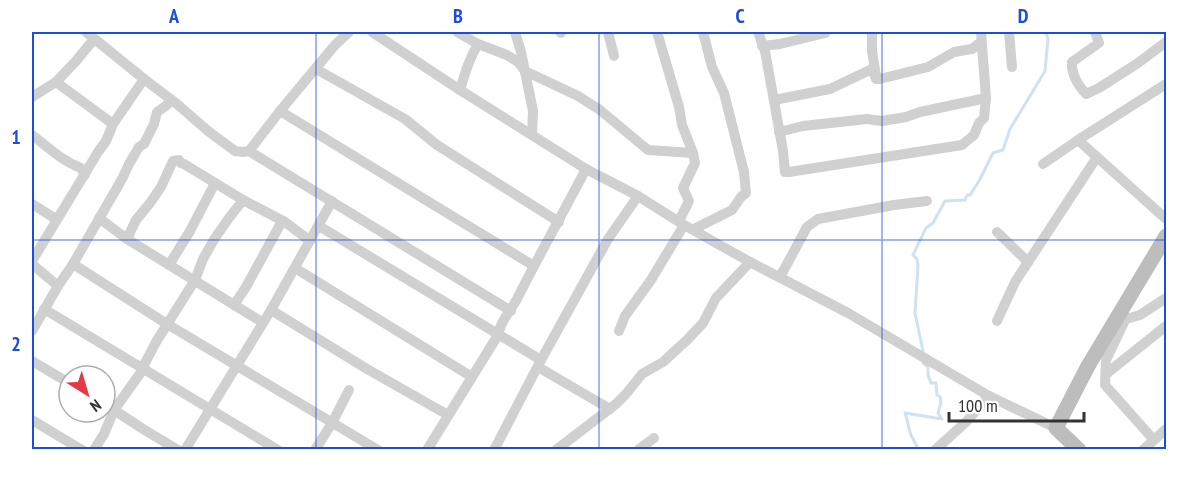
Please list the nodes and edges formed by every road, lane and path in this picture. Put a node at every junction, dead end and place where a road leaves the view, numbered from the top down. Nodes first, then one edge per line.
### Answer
1 (348, 32) edge
2 (372, 32) edge
3 (457, 32) edge
4 (515, 32) edge
5 (608, 32) edge
6 (657, 32) edge
7 (703, 32) edge
8 (758, 32) edge
9 (825, 32) edge
10 (872, 32) edge
11 (1009, 32) edge
12 (1095, 32) edge
13 (90, 35) edge
14 (981, 37) edge
15 (473, 39) edge
16 (1167, 42) edge
17 (762, 46) junction
18 (614, 56) dead end
19 (1012, 67) dead end
20 (316, 69) junction
21 (525, 71) junction
22 (144, 79) junction
23 (876, 79) junction
24 (56, 82) junction
25 (1167, 84) edge
26 (460, 90) junction
27 (32, 97) edge
28 (986, 98) junction
29 (170, 99) junction
30 (774, 100) junction
31 (280, 111) junction
32 (114, 124) junction
33 (779, 132) junction
34 (32, 135) edge
35 (532, 135) junction
36 (1078, 140) junction
37 (249, 151) junction
38 (693, 153) junction
39 (1097, 157) junction
40 (1043, 164) dead end
41 (586, 169) junction
42 (85, 175) junction
43 (215, 183) junction
44 (638, 196) junction
45 (243, 200) junction
46 (332, 201) junction
47 (927, 201) dead end
48 (32, 204) edge
49 (99, 218) junction
50 (56, 219) junction
51 (1167, 219) edge
52 (282, 221) junction
53 (559, 222) junction
54 (686, 225) junction
55 (319, 226) junction
56 (997, 232) dead end
57 (1167, 236) edge
58 (127, 239) junction
59 (310, 241) junction
60 (32, 262) edge
61 (750, 262) junction
62 (1028, 262) junction
63 (73, 264) junction
64 (169, 265) junction
65 (534, 266) junction
66 (295, 268) junction
67 (780, 277) junction
68 (195, 280) junction
69 (58, 286) junction
70 (1167, 298) edge
71 (234, 305) junction
72 (44, 309) junction
73 (271, 310) junction
74 (511, 310) junction
75 (1120, 320) junction
76 (997, 321) dead end
77 (262, 322) junction
78 (167, 324) junction
79 (1167, 326) edge
80 (32, 331) edge
81 (619, 331) dead end
82 (498, 335) junction
83 (32, 361) edge
84 (539, 363) junction
85 (236, 366) junction
86 (144, 368) junction
87 (1106, 374) junction
88 (57, 376) edge
89 (472, 377) junction
90 (349, 390) dead end
91 (989, 396) junction
92 (117, 398) edge
93 (210, 408) junction
94 (610, 409) junction
95 (117, 412) edge
96 (448, 415) junction
97 (32, 420) edge
98 (332, 423) junction
99 (106, 424) edge
100 (1056, 428) junction
101 (1167, 429) edge
102 (654, 438) dead end
103 (1153, 439) junction
104 (569, 440) junction
105 (82, 450) edge
106 (94, 450) edge
107 (178, 450) edge
108 (185, 450) edge
109 (278, 450) edge
110 (315, 450) edge
111 (378, 450) edge
112 (427, 450) edge
113 (494, 450) edge
114 (556, 450) edge
115 (576, 450) edge
116 (638, 450) edge
117 (934, 450) edge
118 (1078, 450) edge
119 (1143, 450) edge

1 - 20 street
2 - 26 street
3 - 15 street
4 - 21 street
5 - 18 street
6 - 38 street
7 - 54 street
8 - 17 street
9 - 17 street
10 - 23 street
11 - 19 street
12 - 16 street
13 - 22 street
13 - 24 street
14 - 23 street
14 - 28 street
15 - 21 street
15 - 26 street
17 - 30 street
20 - 31 street
20 - 53 street
21 - 35 street
21 - 38 street
22 - 29 street
22 - 32 street
23 - 30 street
24 - 27 street
24 - 32 street
25 - 36 street
26 - 35 street
28 - 33 street
28 - 33 street
29 - 37 street
29 - 49 street
30 - 33 street
31 - 37 street
31 - 65 street
32 - 42 street
34 - 42 street
35 - 41 street
36 - 39 street
36 - 40 street
37 - 46 street
38 - 54 street
39 - 51 street
39 - 62 street
41 - 44 street
41 - 53 street
42 - 50 street
43 - 45 street
43 - 58 street
43 - 64 street
44 - 54 street
44 - 84 street
45 - 52 street
45 - 68 street
46 - 55 street
46 - 74 street
47 - 67 street
48 - 50 street
49 - 58 street
49 - 63 street
50 - 60 street
52 - 59 street
52 - 71 street
53 - 65 street
54 - 61 street
54 - 81 street
55 - 59 street
55 - 82 street
56 - 62 street
57 - 75 main road
58 - 64 street
59 - 66 street
60 - 69 street
61 - 67 street
61 - 94 street
62 - 76 street
63 - 69 street
63 - 78 street
64 - 68 street
65 - 74 street
66 - 73 street
66 - 89 street
67 - 91 street
68 - 71 street
68 - 78 street
69 - 72 street
70 - 75 street
71 - 77 street
72 - 80 street
72 - 86 street
73 - 77 street
73 - 96 street
74 - 82 street
75 - 87 street
75 - 100 main road
77 - 85 street
78 - 85 street
78 - 86 street
79 - 87 street
82 - 84 street
82 - 89 street
83 - 88 street
84 - 94 street
84 - 113 street
85 - 93 street
85 - 98 street
86 - 92 street
86 - 93 street
87 - 103 street
89 - 96 street
90 - 98 street
91 - 100 street
91 - 117 street
93 - 108 street
93 - 109 street
94 - 104 street
95 - 107 street
96 - 112 street
97 - 105 street
98 - 110 street
98 - 111 street
99 - 106 street
100 - 118 main road
101 - 103 street
102 - 116 street
103 - 119 street
104 - 114 street
104 - 115 street

